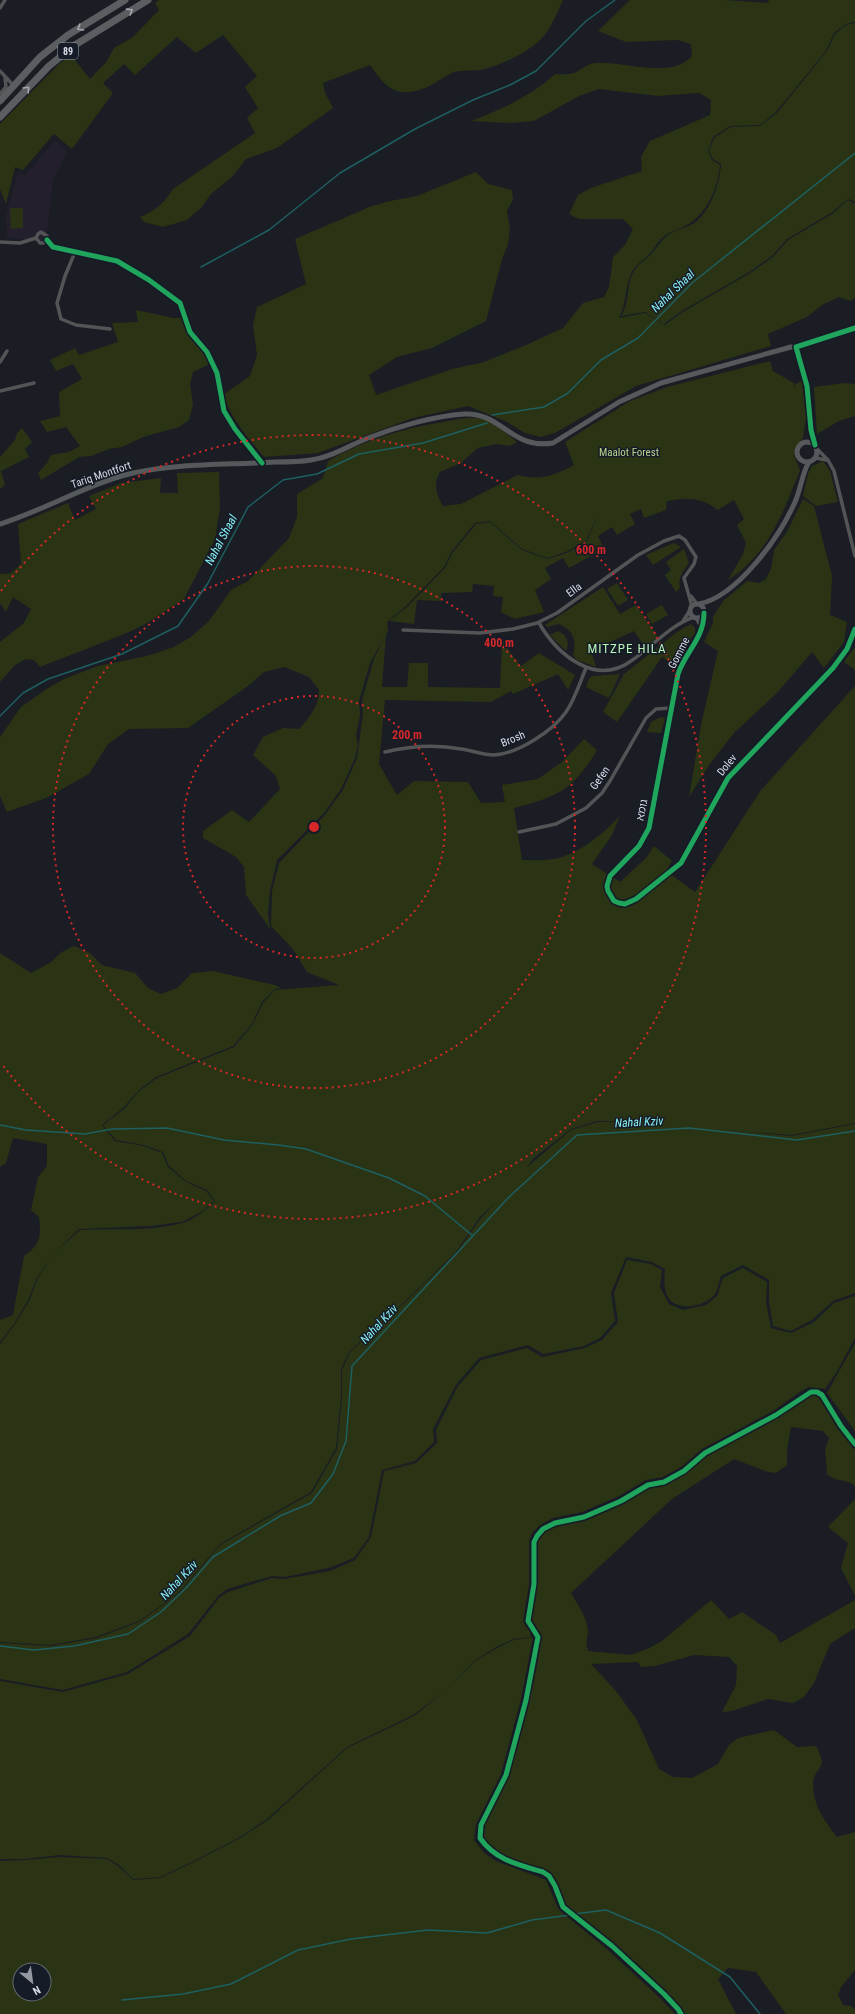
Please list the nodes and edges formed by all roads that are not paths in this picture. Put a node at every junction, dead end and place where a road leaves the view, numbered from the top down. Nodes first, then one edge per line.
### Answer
1 (5, 0) edge
2 (125, 0) edge
3 (148, 0) edge
4 (0, 8) edge
5 (0, 71) edge
6 (5, 78) junction
7 (14, 86) junction
8 (0, 94) edge
9 (0, 101) edge
10 (0, 117) edge
11 (36, 238) junction
12 (47, 240) junction
13 (0, 242) edge
14 (75, 252) junction
15 (855, 328) edge
16 (110, 329) dead end
17 (796, 347) junction
18 (7, 351) dead end
19 (0, 362) edge
20 (34, 383) dead end
21 (0, 391) edge
22 (811, 430) junction
23 (802, 443) junction
24 (815, 447) junction
25 (815, 458) junction
26 (800, 459) junction
27 (828, 460) junction
28 (809, 462) junction
29 (262, 463) junction
30 (804, 474) junction
31 (0, 524) edge
32 (855, 556) edge
33 (688, 592) junction
34 (716, 597) junction
35 (698, 604) junction
36 (690, 609) junction
37 (704, 611) junction
38 (695, 618) junction
39 (539, 623) junction
40 (681, 623) junction
41 (855, 629) edge
42 (403, 630) dead end
43 (702, 631) junction
44 (586, 668) junction
45 (671, 708) junction
46 (385, 752) dead end
47 (519, 832) dead end
48 (614, 901) joint
49 (855, 1444) edge
50 (681, 2014) edge

1 - 4 street
2 -> 7 highway, 89
10 -> 3 highway, 89
5 - 6 street
6 - 7 street
6 - 8 street
7 - 9 highway, 89
11 - 12 street
11 - 12 street
11 - 13 street
12 - 14 street
14 - 16 street
14 - 29 street
15 - 17 street
17 - 22 main road
17 - 29 main road, Tariq Montfort
18 - 19 street
20 - 21 street
22 - 23 main road
22 - 24 main road
23 - 24 main road
23 - 26 main road
24 - 25 main road
24 - 27 street
25 - 27 street
25 - 28 main road
26 - 28 main road
26 - 30 main road
27 - 32 street
28 - 30 main road
29 - 31 main road, Tariq Montfort
30 - 34 main road
33 - 35 street
33 - 36 street
33 - 39 street, Ella
34 - 35 main road
34 - 37 main road
35 - 36 main road
35 - 37 main road
36 - 38 main road
36 - 40 street
37 - 38 main road
37 - 43 street
38 - 40 street
38 - 43 street
39 - 42 street, Ella
39 - 44 street
40 - 44 street
41 - 48 street, Dolev
43 - 45 street, Gomme
44 - 46 street, Brosh
45 - 47 street, Gefen
45 - 48 street, גומא
49 - 50 street

